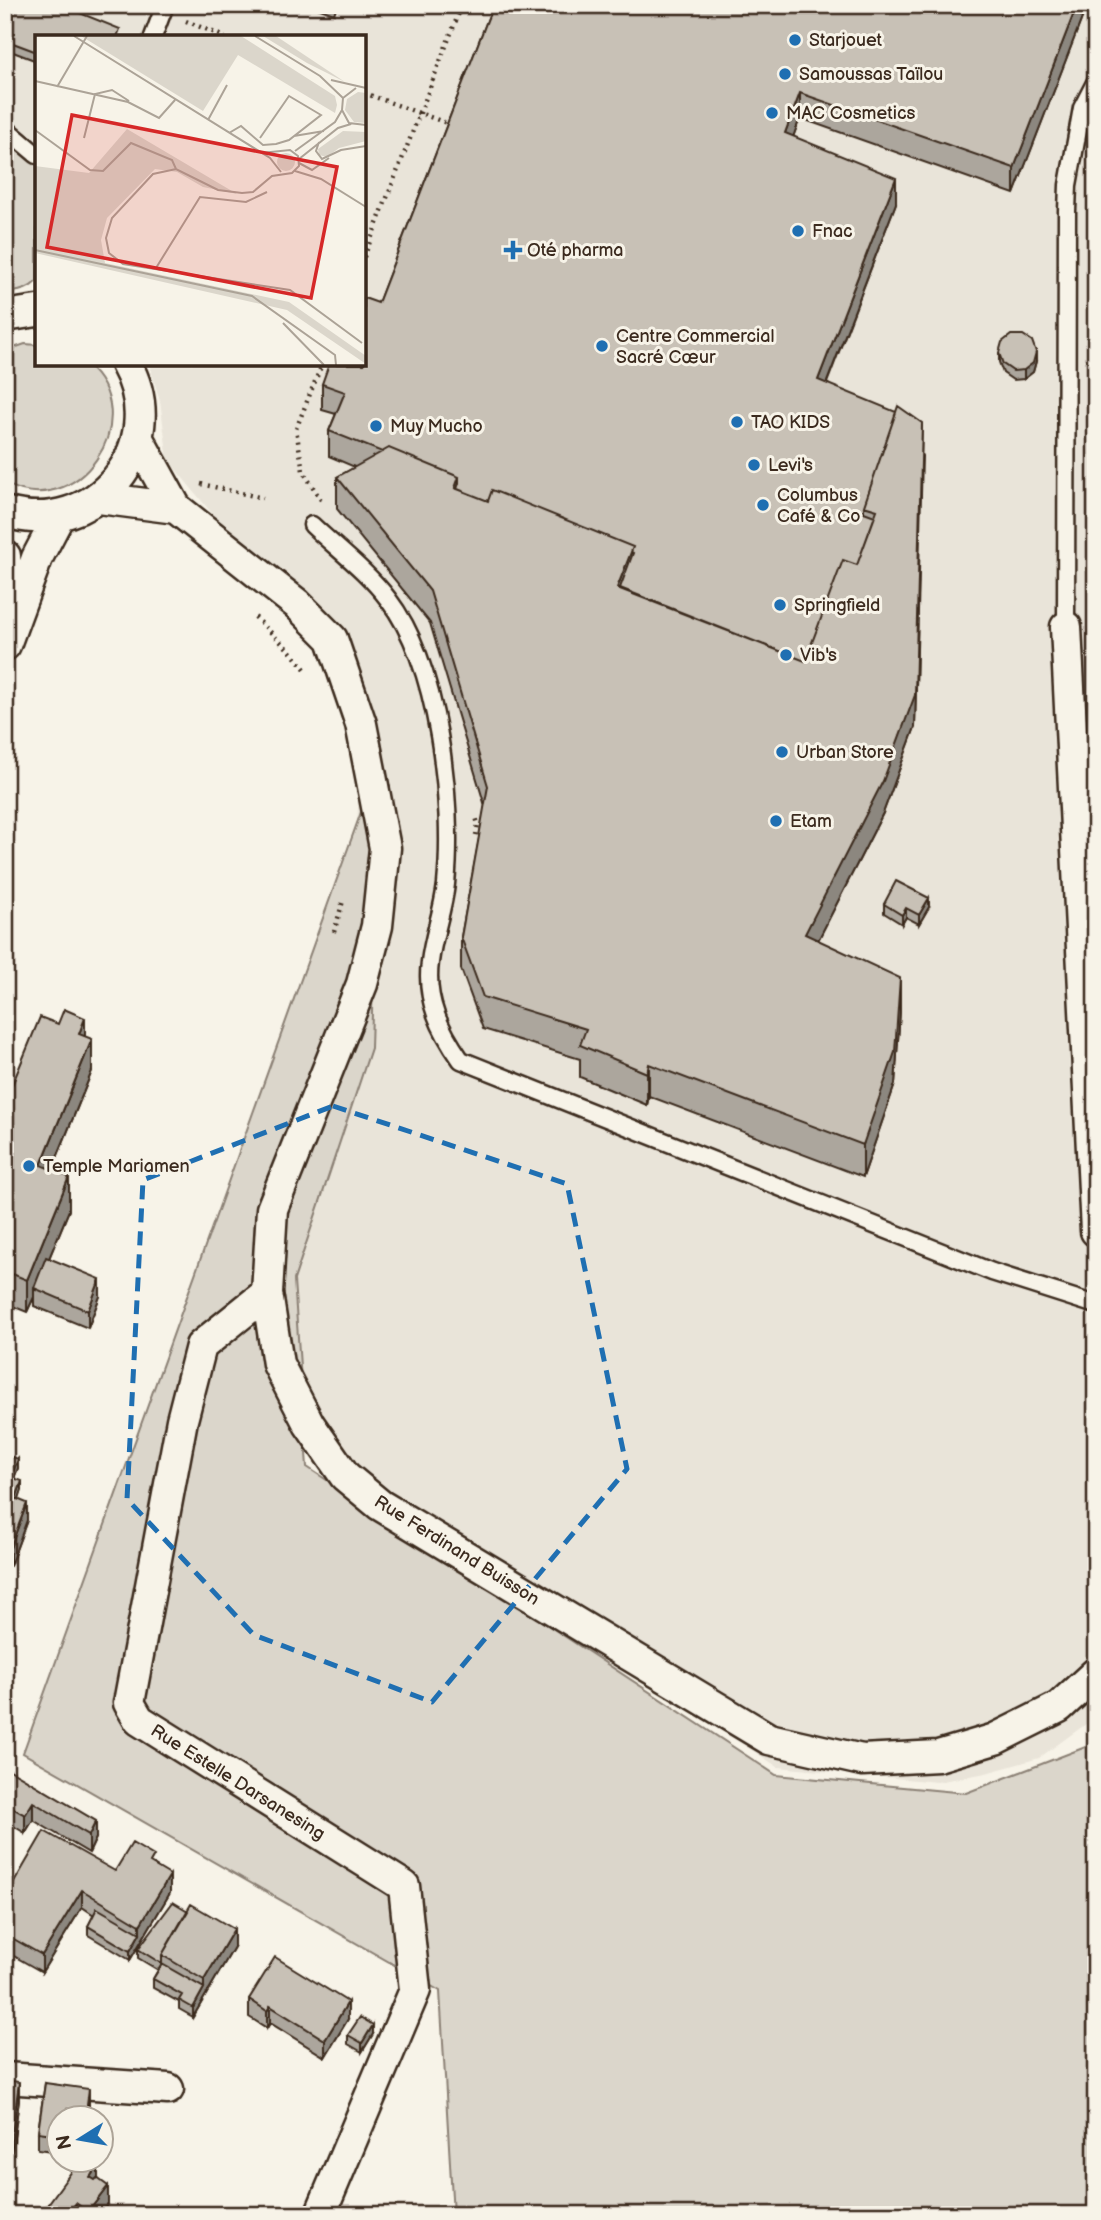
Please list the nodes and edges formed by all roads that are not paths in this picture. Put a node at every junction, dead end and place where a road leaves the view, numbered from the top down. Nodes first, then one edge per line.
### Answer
1 (164, 8) edge
2 (154, 35) edge
3 (1096, 81) edge
4 (5, 128) edge
5 (35, 153) edge
6 (127, 366) edge
7 (138, 439) junction
8 (99, 498) junction
9 (176, 508) junction
10 (5, 512) edge
11 (59, 516) junction
12 (312, 525) dead end
13 (5, 556) edge
14 (1066, 627) joint
15 (7, 641) edge
16 (1096, 1231) edge
17 (267, 1293) junction
18 (1096, 1305) edge
19 (1096, 1673) edge
20 (5, 2078) edge
21 (168, 2089) dead end
22 (320, 2215) edge

1 - 2 lane
3 - 14 lane
4 - 5 lane
6 - 7 street
7 - 8 street
7 - 9 street, Rue Ferdinand Buisson
8 - 9 street
8 - 11 street
9 - 17 street, Rue Ferdinand Buisson
10 - 11 street
11 - 15 street
12 - 18 lane
13 - 15 street
14 - 16 street
17 - 19 street, Rue Ferdinand Buisson
17 - 22 street, Rue Estelle Darsanesing
20 - 21 street

